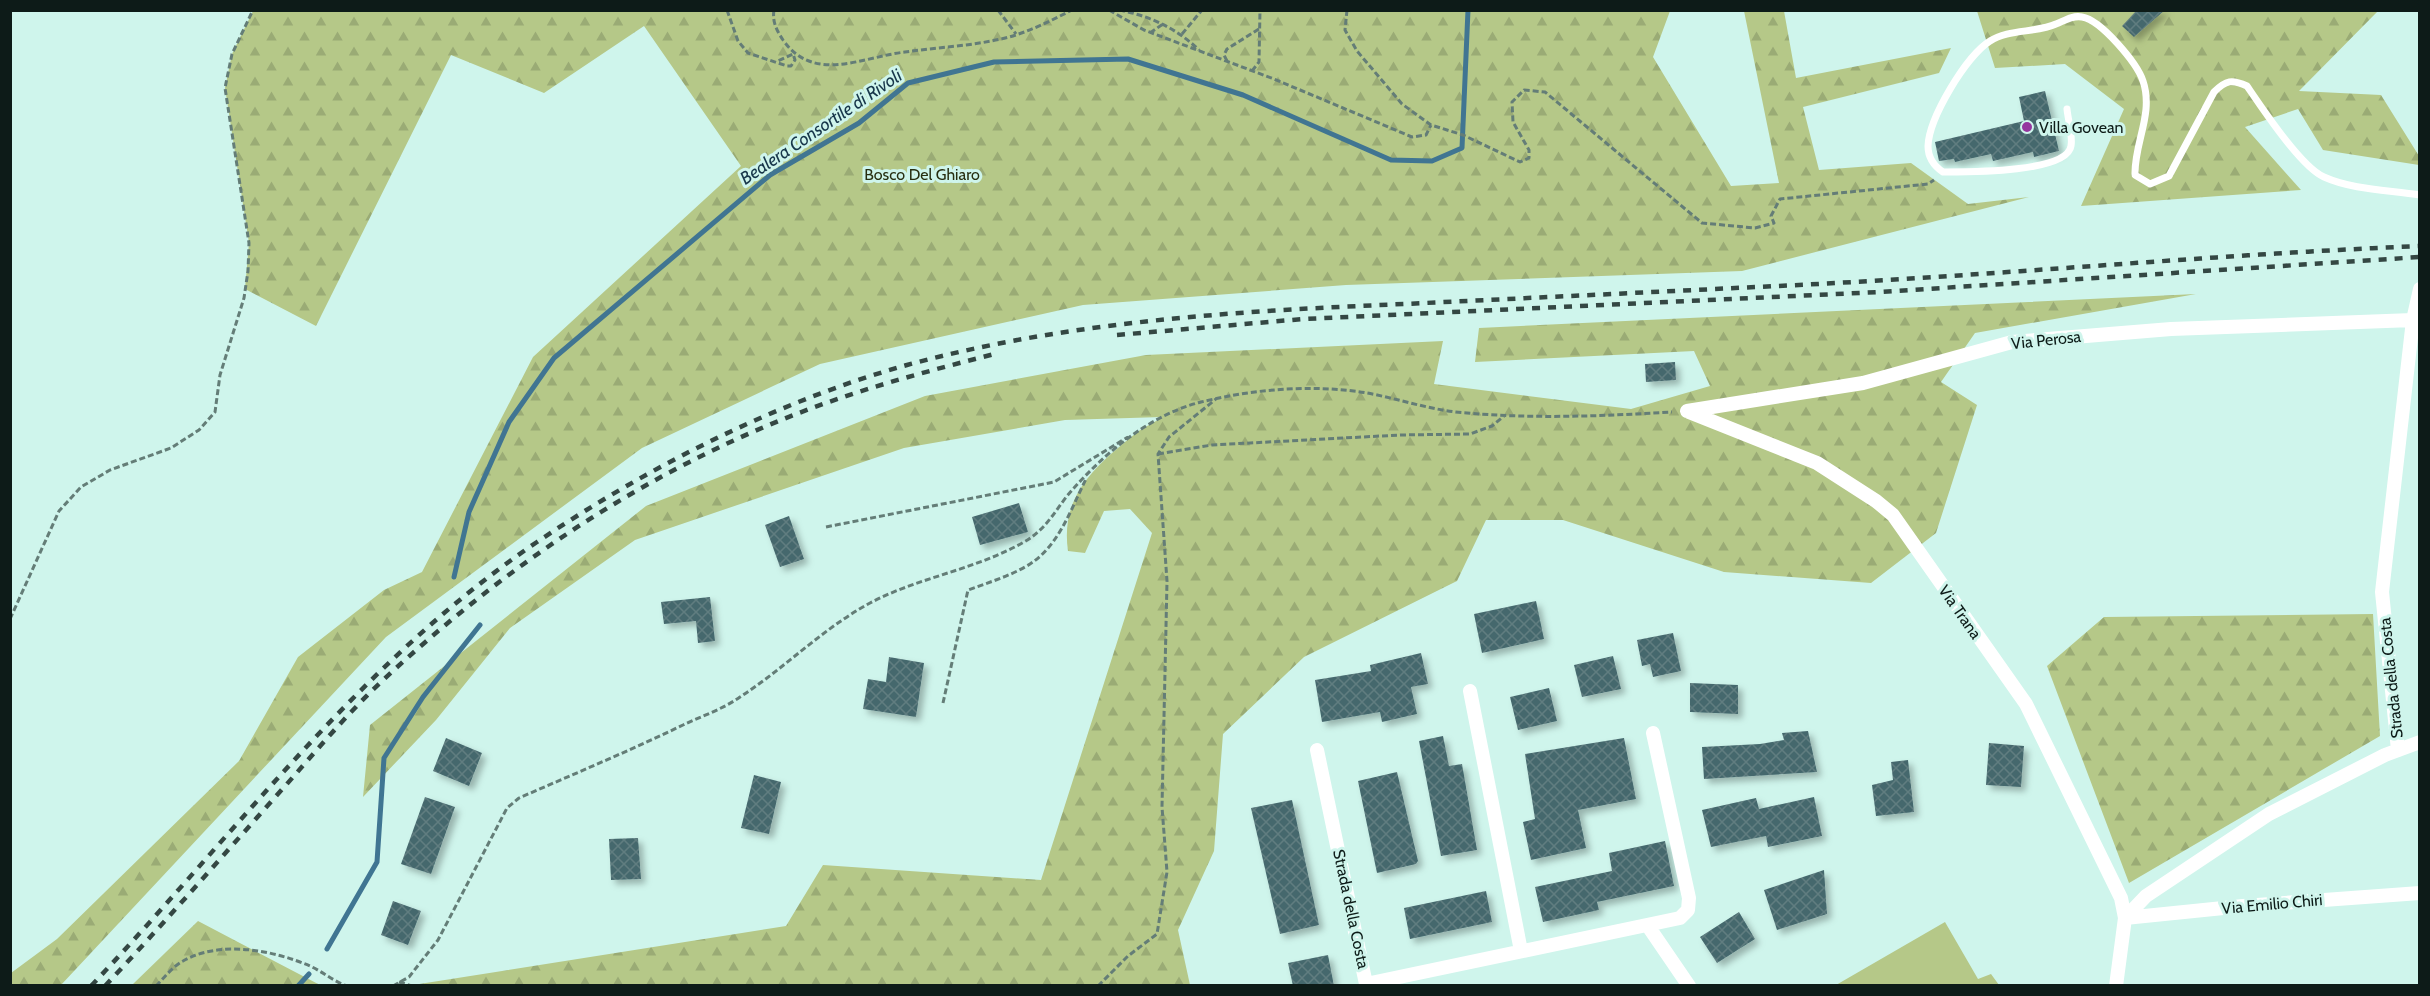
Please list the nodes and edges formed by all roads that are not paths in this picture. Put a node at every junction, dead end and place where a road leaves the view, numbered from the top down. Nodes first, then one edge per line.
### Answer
1 (2067, 109) dead end
2 (2420, 195) edge
3 (2420, 289) edge
4 (2413, 320) junction
5 (1687, 411) joint
6 (1470, 691) dead end
7 (1653, 733) dead end
8 (2420, 742) edge
9 (1317, 750) dead end
10 (2398, 750) junction
11 (2420, 893) edge
12 (2125, 918) junction
13 (1648, 926) junction
14 (1521, 951) junction
15 (1689, 986) edge
16 (2116, 986) edge

1 - 2 lane
3 - 4 street, Strada della Costa
4 - 5 street, Via Perosa
4 - 10 street, Strada della Costa
5 - 12 street, Via Trana
6 - 14 street
7 - 13 street, Strada della Costa
8 - 10 street
9 - 14 street, Strada della Costa
10 - 12 street, Strada della Costa
11 - 12 street, Via Emilio Chiri
12 - 16 street
13 - 14 street, Strada della Costa
13 - 15 street

